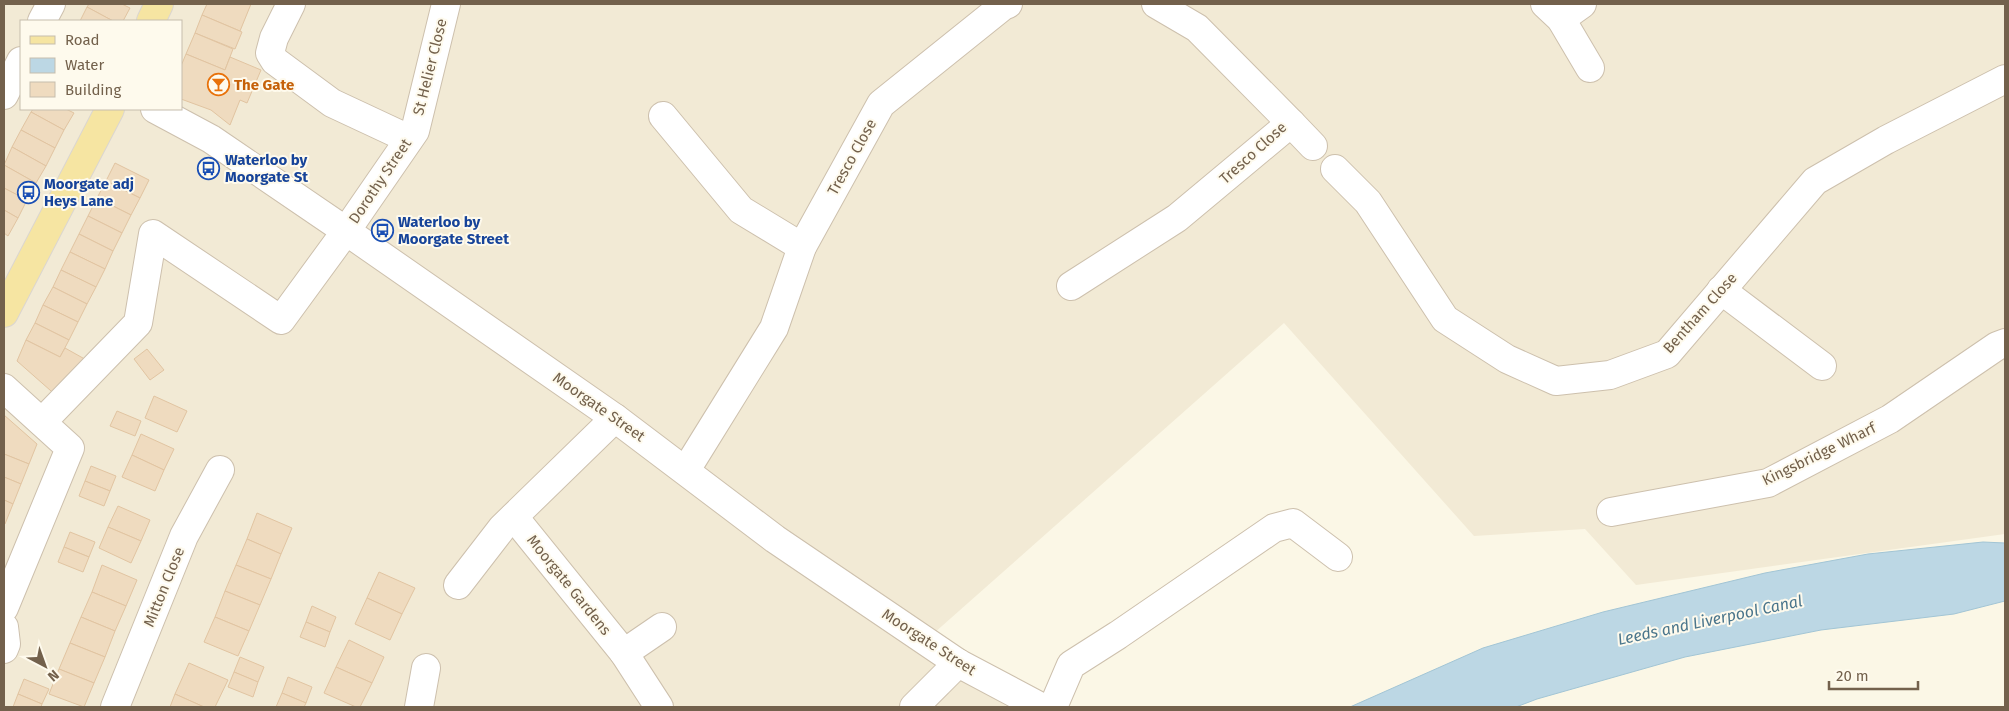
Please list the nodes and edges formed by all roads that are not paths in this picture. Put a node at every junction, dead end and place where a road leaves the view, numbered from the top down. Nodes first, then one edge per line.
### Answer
1 (51, 4) edge
2 (159, 4) edge
3 (291, 4) edge
4 (446, 4) edge
5 (1008, 4) edge
6 (1156, 4) edge
7 (1563, 9) edge
8 (43, 20) edge
9 (151, 20) edge
10 (20, 63) edge
11 (1590, 68) dead end
12 (2005, 80) edge
13 (4, 95) edge
14 (109, 110) edge
15 (157, 110) edge
16 (663, 116) dead end
17 (1291, 123) junction
18 (412, 135) junction
19 (1313, 146) dead end
20 (1335, 169) dead end
21 (346, 231) junction
22 (802, 247) junction
23 (1071, 286) dead end
24 (1720, 290) junction
25 (4, 313) edge
26 (2005, 343) edge
27 (1822, 366) dead end
28 (4, 388) edge
29 (615, 418) junction
30 (42, 422) junction
31 (220, 470) dead end
32 (686, 470) junction
33 (1611, 512) dead end
34 (514, 517) junction
35 (1338, 557) dead end
36 (458, 585) dead end
37 (4, 608) edge
38 (4, 626) edge
39 (662, 627) dead end
40 (4, 649) edge
41 (624, 653) junction
42 (958, 663) junction
43 (426, 668) dead end
44 (115, 707) edge
45 (419, 707) edge
46 (659, 707) edge
47 (914, 707) edge
48 (1041, 707) edge
49 (1053, 707) edge

1 - 8 street
2 - 9 main road
3 - 18 street
4 - 18 street, St Helier Close
5 - 22 street, Tresco Close
6 - 17 street, Tresco Close
7 - 11 street
10 - 13 street
12 - 24 street, Bentham Close
14 - 25 main road
15 - 21 street, Moorgate Street
16 - 22 street
17 - 19 street
17 - 23 street, Tresco Close
18 - 21 street, Dorothy Street
20 - 24 street, Bentham Close
21 - 29 street, Moorgate Street
21 - 30 street, Dorothy Street
22 - 32 street, Tresco Close
24 - 27 street
26 - 33 street, Kingsbridge Wharf
28 - 30 street
29 - 32 street, Moorgate Street
29 - 34 street
30 - 37 street
31 - 44 street, Mitton Close
32 - 42 street, Moorgate Street
34 - 36 street
34 - 41 street, Moorgate Gardens
35 - 49 street
38 - 40 street
39 - 41 street
41 - 46 street, Moorgate Gardens
42 - 47 street
42 - 48 street, Moorgate Street
43 - 45 street

